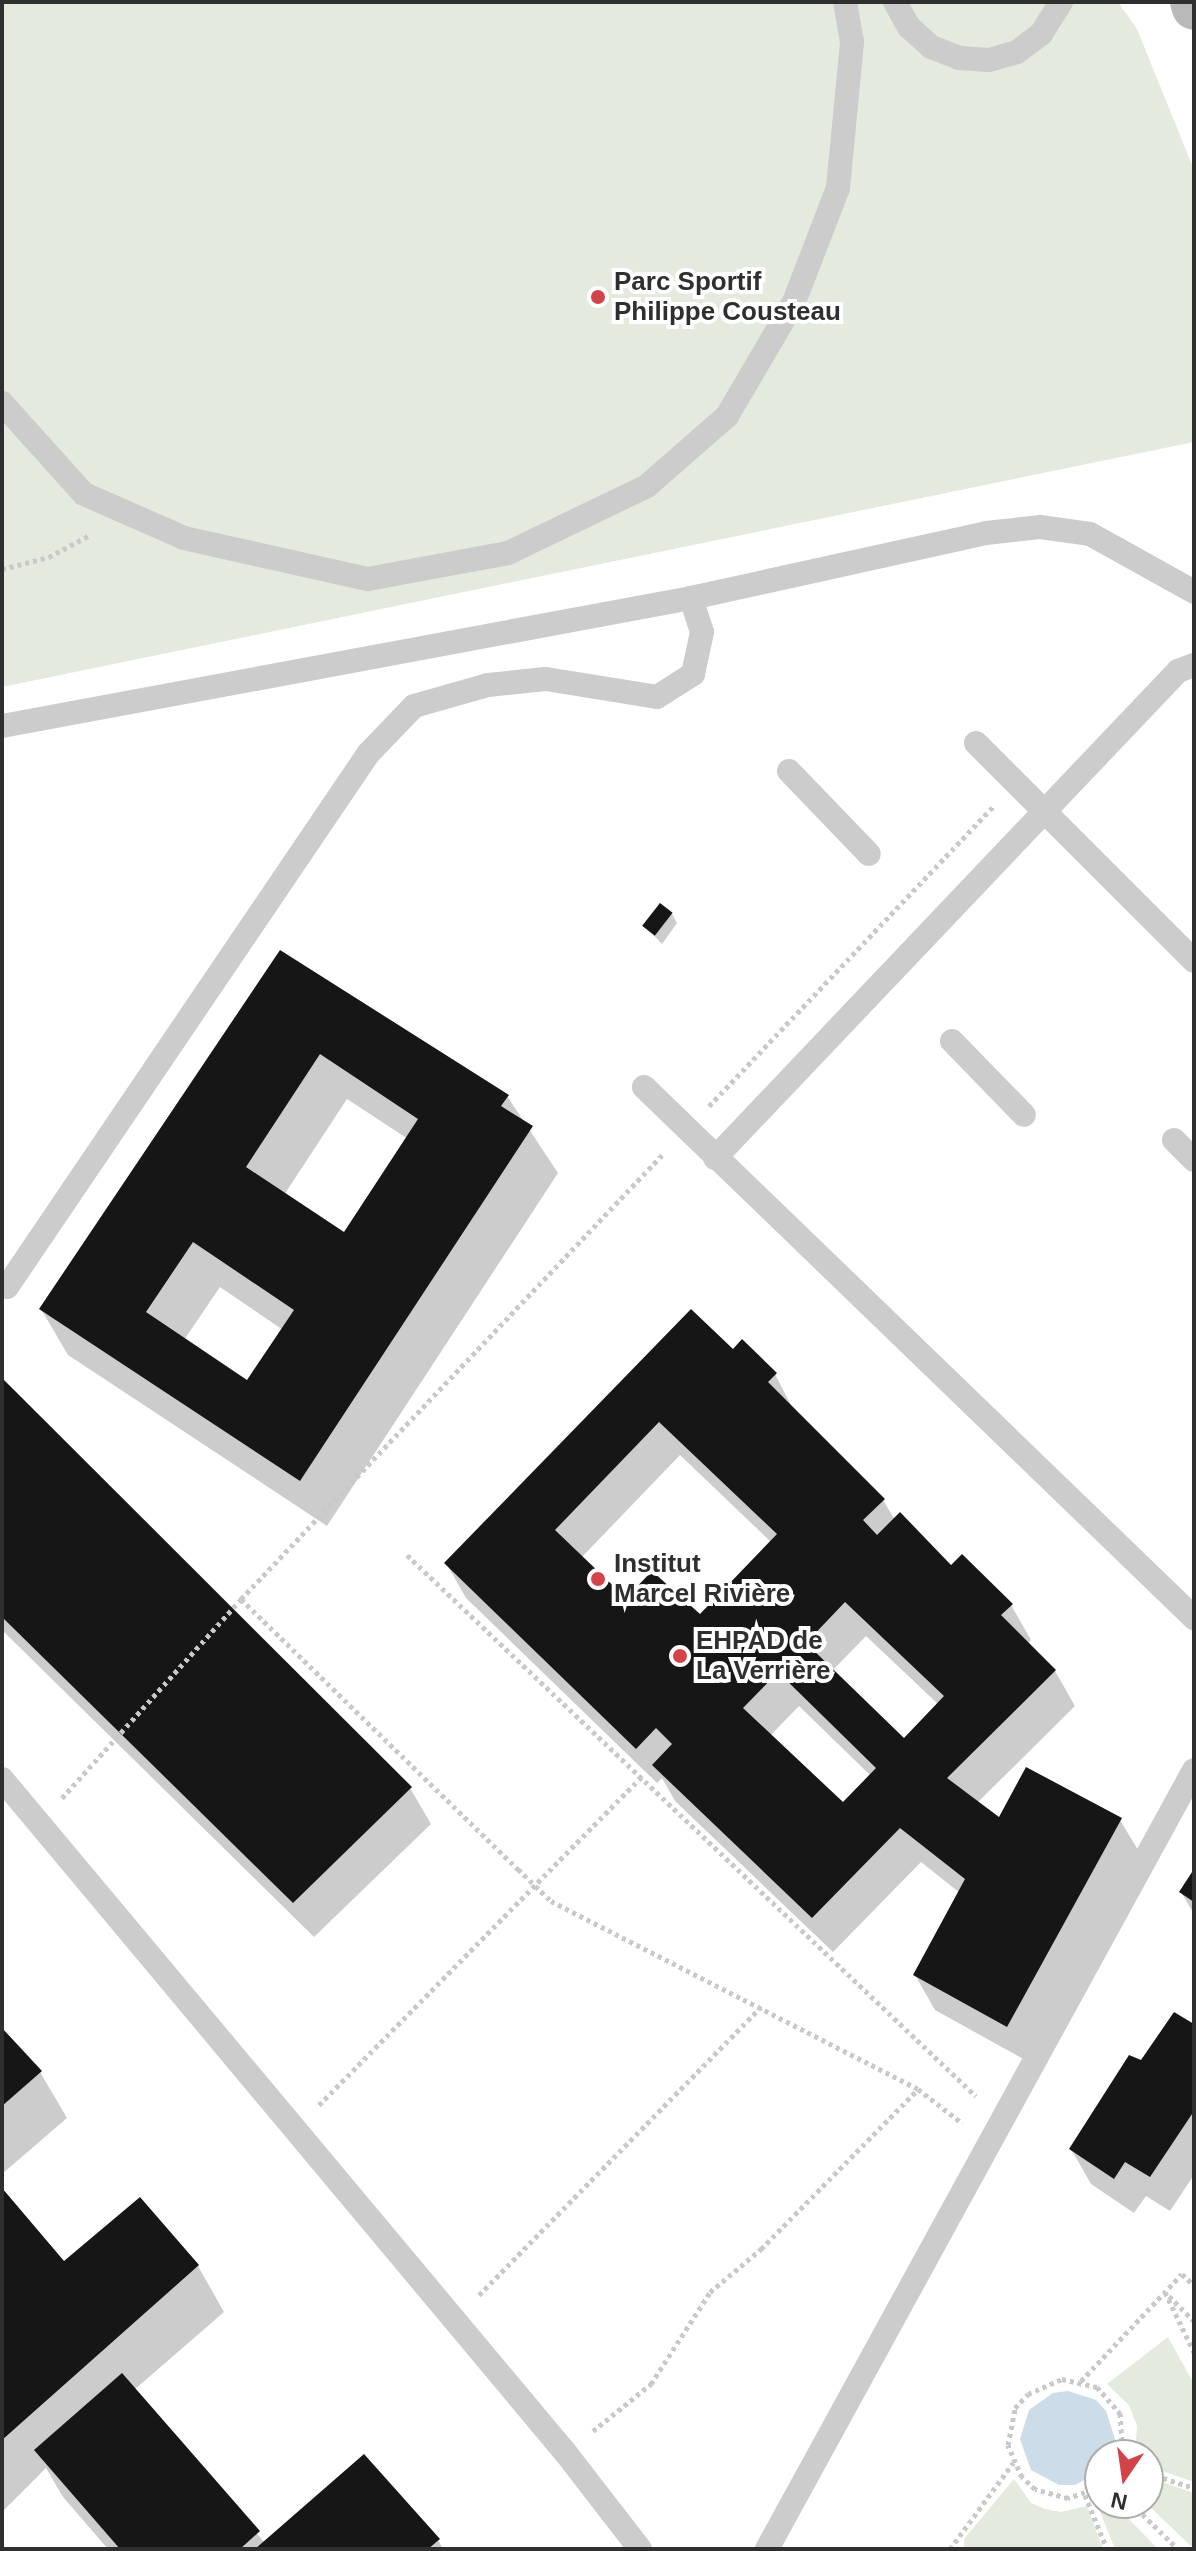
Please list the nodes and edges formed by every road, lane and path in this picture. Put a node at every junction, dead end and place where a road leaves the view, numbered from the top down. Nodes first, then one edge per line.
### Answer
1 (845, 2) edge
2 (895, 2) edge
3 (1061, 2) edge
4 (1192, 2) edge
5 (1194, 8) edge
6 (2, 403) edge
7 (49, 557) dead end
8 (2, 569) edge
9 (1194, 592) edge
10 (691, 598) junction
11 (1194, 665) edge
12 (2, 726) edge
13 (976, 743) dead end
14 (789, 771) dead end
15 (1047, 813) junction
16 (869, 854) dead end
17 (1189, 956) edge
18 (952, 1041) dead end
19 (644, 1087) dead end
20 (1024, 1115) dead end
21 (1174, 1140) dead end
22 (715, 1158) junction
23 (1194, 1160) edge
24 (566, 1260) dead end
25 (7, 1287) dead end
26 (407, 1555) dead end
27 (241, 1599) junction
28 (1194, 1618) edge
29 (1194, 1770) edge
30 (641, 1777) junction
31 (2, 1779) edge
32 (39, 1823) junction
33 (761, 2007) junction
34 (918, 2089) junction
35 (1003, 2122) junction
36 (295, 2129) junction
37 (991, 2145) junction
38 (1194, 2285) edge
39 (1165, 2292) junction
40 (455, 2320) junction
41 (1194, 2321) edge
42 (1194, 2352) edge
43 (1081, 2381) junction
44 (1122, 2439) edge
45 (565, 2452) junction
46 (1013, 2463) junction
47 (1164, 2478) edge
48 (1194, 2488) edge
49 (1084, 2495) edge
50 (1095, 2519) edge
51 (1147, 2519) edge
52 (640, 2549) edge
53 (767, 2549) edge
54 (950, 2549) edge
55 (1107, 2549) edge
56 (1178, 2549) edge

1 - 6 lane
2 - 3 lane
4 - 5 street
7 - 8 path
9 - 10 lane
10 - 12 lane
10 - 25 lane
11 - 15 lane
13 - 15 lane
14 - 16 lane
15 - 17 lane
15 - 22 lane
18 - 20 lane
19 - 22 lane
21 - 23 lane
22 - 28 lane
24 - 27 path
26 - 30 path
27 - 32 path
27 - 33 path, bridge
29 - 35 lane
30 - 35 path
30 - 36 path
31 - 32 lane
32 - 36 lane
33 - 34 path
33 - 40 path
34 - 37 path
34 - 45 path
35 - 37 lane
36 - 40 lane
37 - 53 lane
38 - 39 path
39 - 41 path
39 - 42 path
39 - 43 path
40 - 45 lane
43 - 44 path
43 - 46 path
45 - 52 lane
46 - 49 path
46 - 54 path
47 - 48 path
50 - 55 path
51 - 56 path

